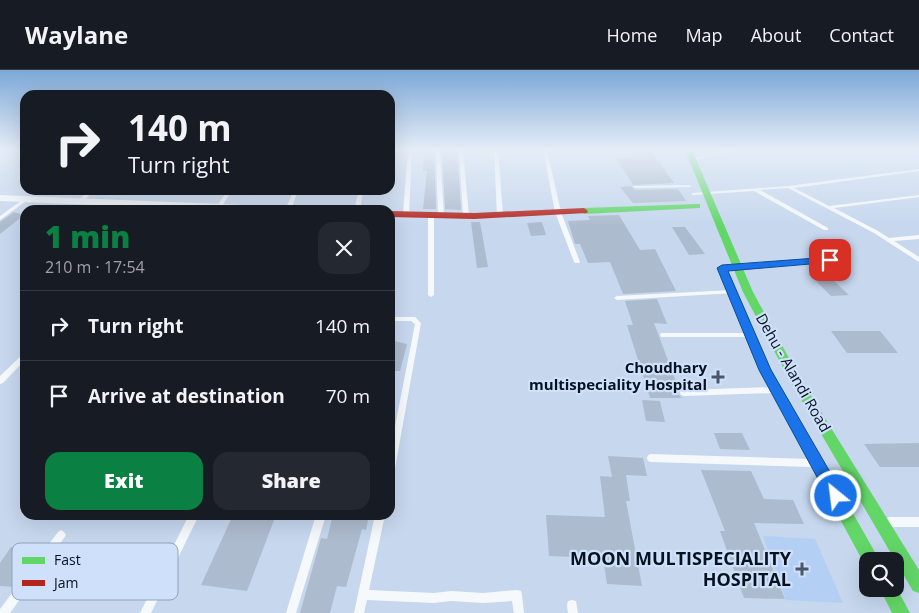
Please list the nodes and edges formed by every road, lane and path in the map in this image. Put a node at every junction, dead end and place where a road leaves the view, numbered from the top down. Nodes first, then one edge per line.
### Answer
1 (408, 175) edge
2 (437, 175) edge
3 (463, 175) edge
4 (498, 175) edge
5 (550, 175) edge
6 (699, 175) edge
7 (878, 175) edge
8 (689, 185) junction
9 (636, 187) dead end
10 (788, 187) junction
11 (754, 190) junction
12 (706, 193) junction
13 (87, 195) edge
14 (919, 196) edge
15 (0, 198) edge
16 (27, 200) junction
17 (80, 202) junction
18 (127, 205) edge
19 (710, 205) junction
20 (830, 207) junction
21 (698, 210) junction
22 (558, 212) junction
23 (395, 214) edge
24 (406, 214) junction
25 (500, 214) junction
26 (436, 216) junction
27 (466, 216) junction
28 (0, 218) edge
29 (826, 228) dead end
30 (919, 237) edge
31 (888, 240) junction
32 (830, 260) dead end
33 (919, 260) edge
34 (577, 262) dead end
35 (720, 264) joint
36 (737, 268) junction
37 (732, 292) junction
38 (431, 295) dead end
39 (617, 298) dead end
40 (395, 320) edge
41 (750, 334) junction
42 (663, 335) dead end
43 (20, 361) edge
44 (0, 381) edge
45 (776, 390) junction
46 (684, 393) dead end
47 (395, 447) edge
48 (651, 458) dead end
49 (831, 464) junction
50 (192, 520) edge
51 (319, 520) edge
52 (379, 520) edge
53 (880, 522) junction
54 (919, 522) edge
55 (61, 535) dead end
56 (55, 543) edge
57 (178, 547) edge
58 (868, 552) edge
59 (919, 585) edge
60 (362, 595) junction
61 (892, 597) edge
62 (14, 600) edge
63 (152, 600) edge
64 (4, 613) edge
65 (145, 613) edge
66 (291, 613) edge
67 (359, 613) edge
68 (519, 613) edge
69 (901, 613) edge

1 - 24 lane
2 - 26 lane
3 - 27 lane
4 - 25 lane
5 - 22 lane
6 - 12 main road, Dehu - Alandi Road
7 - 10 lane
8 - 9 lane
8 - 12 lane
8 - 21 main road
10 - 11 lane
10 - 20 lane
11 - 12 lane
11 - 29 lane
12 - 19 main road, Dehu - Alandi Road
13 - 17 lane
14 - 20 lane
15 - 16 street
16 - 17 street
16 - 28 lane
17 - 18 street
19 - 21 lane
19 - 36 main road, Dehu - Alandi Road
20 - 31 lane
21 - 22 main road
22 - 25 main road
22 - 34 lane
23 - 24 main road
24 - 26 main road
25 - 27 main road
26 - 27 main road
26 - 38 lane
30 - 31 lane
31 - 33 lane
32 - 36 lane
35 - 36 lane
35 - 37 main road, Dehu - Alandi Road
36 - 49 main road, Dehu - Alandi Road
37 - 39 lane
37 - 41 main road, Dehu - Alandi Road
40 - 47 lane
41 - 42 lane
41 - 45 main road, Dehu - Alandi Road
43 - 44 lane
45 - 46 lane
45 - 49 main road, Dehu - Alandi Road
48 - 49 lane
49 - 53 main road, Dehu - Alandi Road
49 - 58 main road, Dehu - Alandi Road
50 - 57 lane
51 - 66 lane
52 - 60 lane
53 - 54 lane
53 - 59 main road, Dehu - Alandi Road
55 - 56 lane
60 - 67 lane
60 - 68 lane
61 - 69 main road
62 - 64 lane
63 - 65 lane

